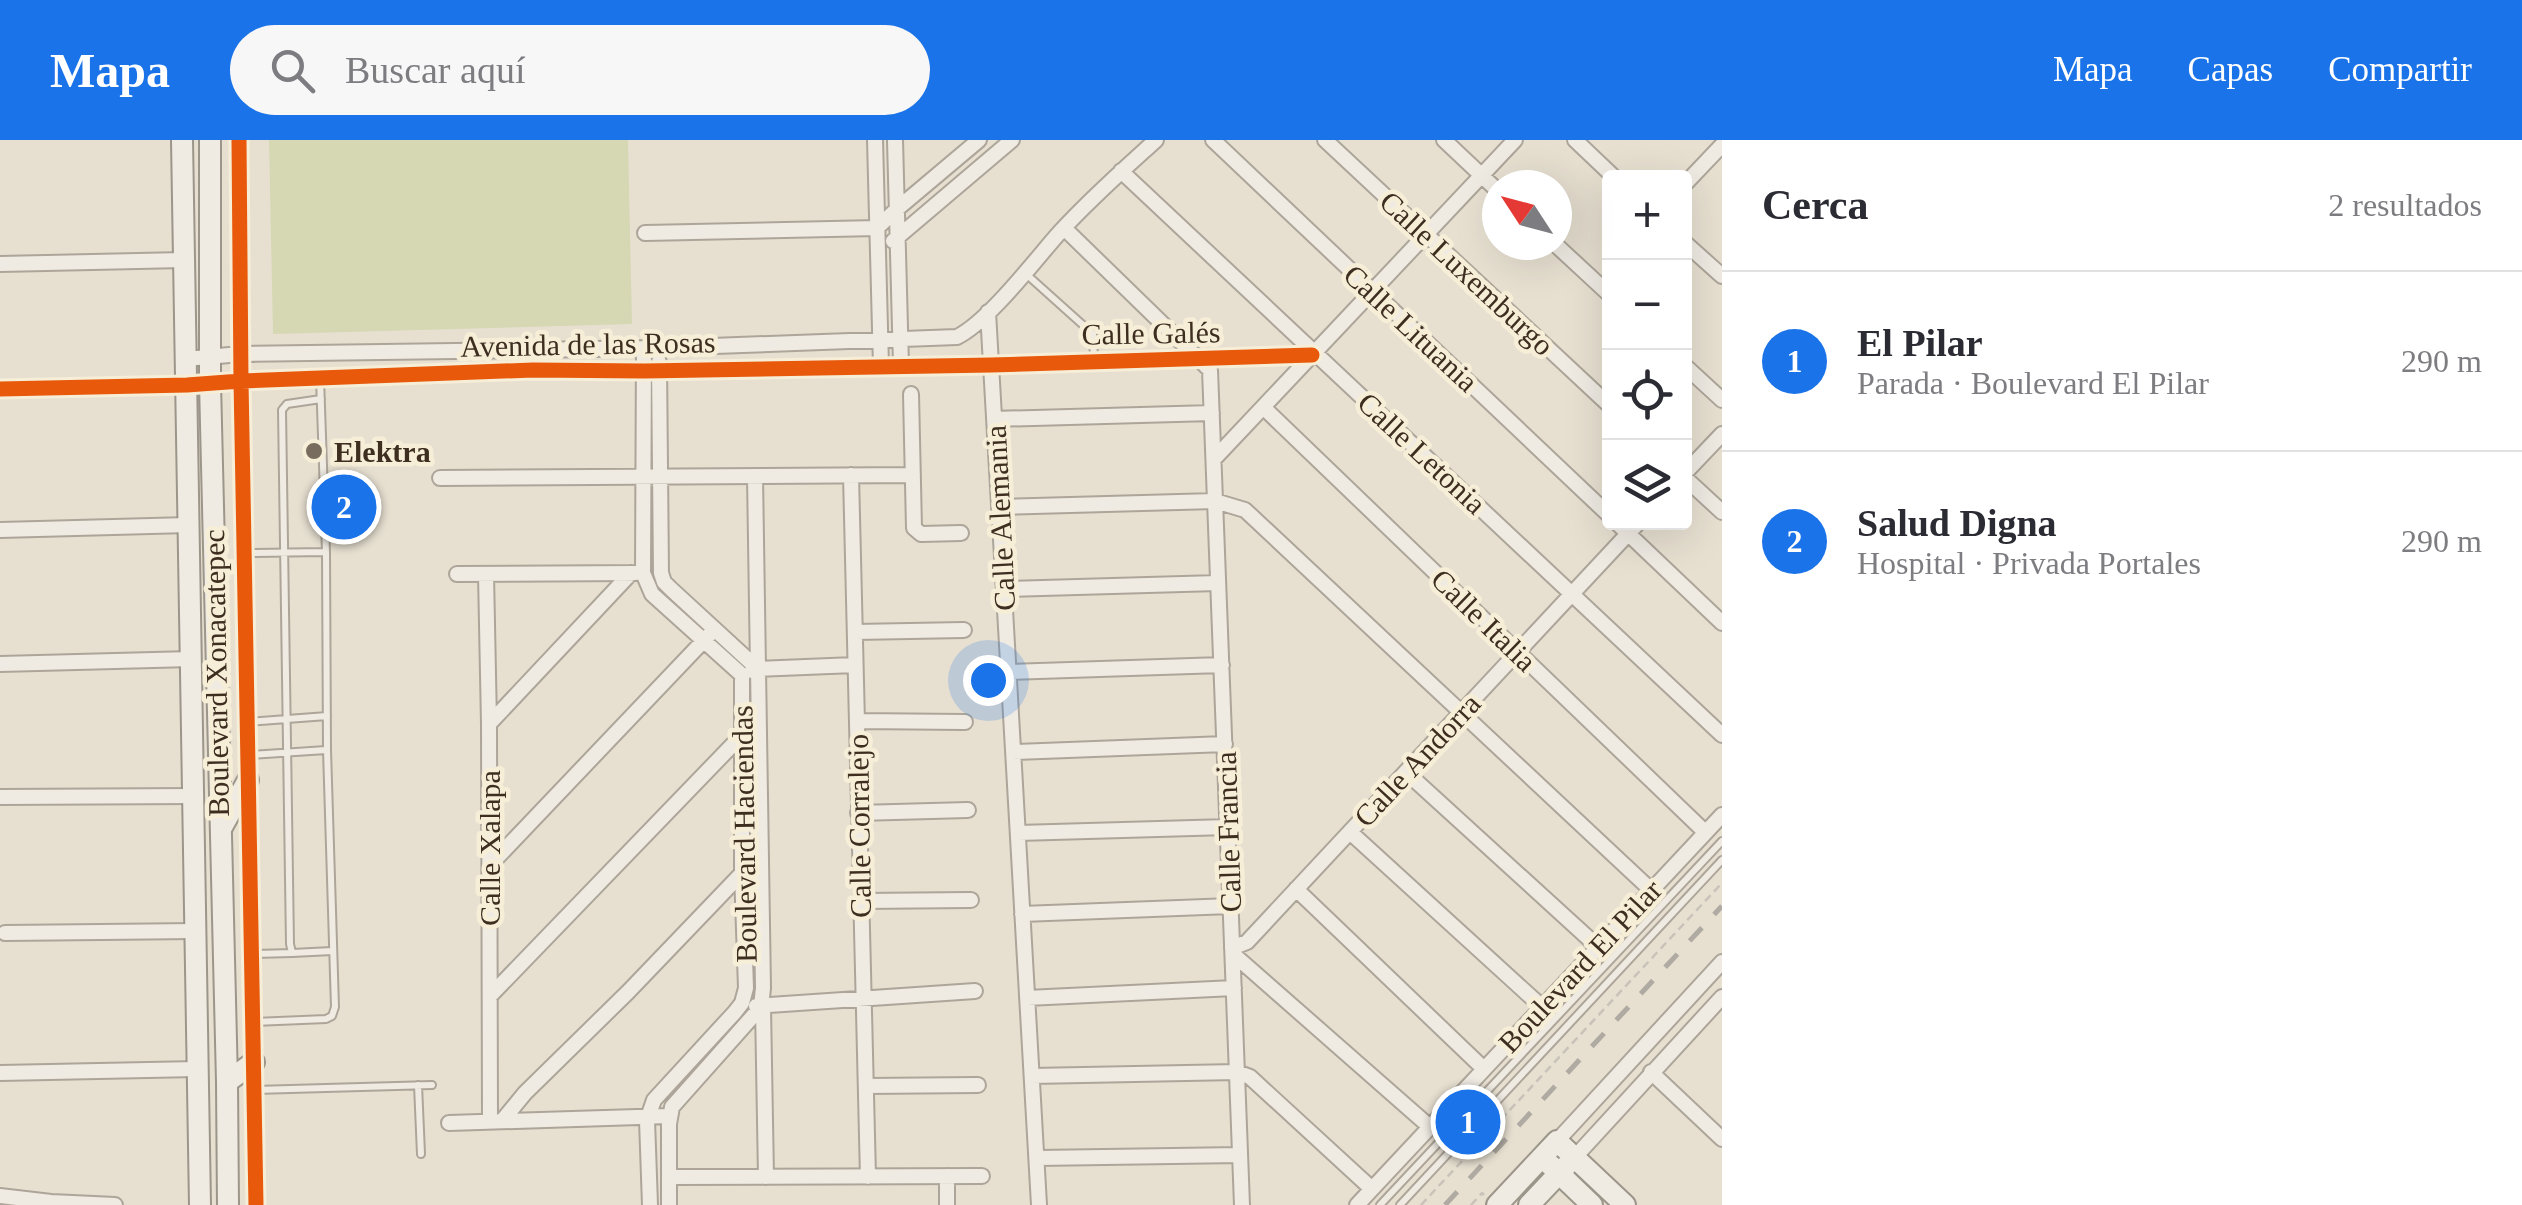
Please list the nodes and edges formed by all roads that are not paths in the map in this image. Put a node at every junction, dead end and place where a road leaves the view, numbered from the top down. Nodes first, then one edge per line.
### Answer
1 (182, 140) edge
2 (210, 140) edge
3 (239, 140) edge
4 (874, 140) edge
5 (895, 140) edge
6 (979, 140) edge
7 (1012, 140) edge
8 (1156, 140) edge
9 (1213, 140) edge
10 (1325, 140) edge
11 (1444, 140) edge
12 (1515, 140) edge
13 (1575, 140) edge
14 (1722, 145) edge
15 (947, 168) junction
16 (1487, 170) edge
17 (1607, 170) edge
18 (1122, 171) junction
19 (1482, 175) joint
20 (1692, 176) edge
21 (960, 185) junction
22 (896, 209) junction
23 (877, 228) junction
24 (1064, 228) junction
25 (645, 233) dead end
26 (1426, 234) junction
27 (897, 237) junction
28 (1692, 249) edge
29 (878, 254) junction
30 (184, 260) junction
31 (1572, 260) edge
32 (0, 264) edge
33 (1024, 272) junction
34 (1722, 276) edge
35 (1602, 288) edge
36 (1372, 291) junction
37 (988, 312) junction
38 (900, 339) junction
39 (880, 340) junction
40 (651, 348) junction
41 (1313, 353) junction
42 (240, 354) junction
43 (210, 356) junction
44 (186, 359) junction
45 (1200, 360) junction
46 (1094, 361) junction
47 (900, 365) junction
48 (991, 365) junction
49 (880, 366) junction
50 (652, 371) junction
51 (1692, 372) edge
52 (320, 378) junction
53 (240, 381) junction
54 (210, 383) junction
55 (187, 385) junction
56 (0, 389) edge
57 (912, 394) dead end
58 (320, 398) junction
59 (1602, 399) edge
60 (1722, 400) edge
61 (1262, 407) junction
62 (1212, 413) junction
63 (994, 419) junction
64 (1722, 434) edge
65 (1214, 459) junction
66 (1692, 466) edge
67 (913, 474) junction
68 (851, 475) junction
69 (660, 476) junction
70 (755, 476) junction
71 (644, 477) junction
72 (440, 478) dead end
73 (1692, 483) edge
74 (1216, 501) junction
75 (999, 507) junction
76 (1602, 508) edge
77 (1722, 512) edge
78 (189, 525) junction
79 (0, 530) edge
80 (1632, 530) edge
81 (1636, 530) edge
82 (961, 532) dead end
83 (326, 552) junction
84 (244, 553) junction
85 (284, 553) junction
86 (637, 573) junction
87 (661, 573) junction
88 (457, 574) dead end
89 (486, 574) junction
90 (1218, 583) junction
91 (1004, 589) junction
92 (1572, 594) junction
93 (1722, 623) edge
94 (964, 630) dead end
95 (854, 632) junction
96 (709, 635) junction
97 (1518, 652) junction
98 (192, 659) junction
99 (0, 664) edge
100 (856, 665) junction
101 (1222, 665) junction
102 (758, 669) junction
103 (1008, 672) junction
104 (742, 675) junction
105 (1462, 712) junction
106 (327, 716) junction
107 (758, 718) junction
108 (287, 720) junction
109 (857, 721) junction
110 (247, 722) junction
111 (965, 722) dead end
112 (489, 724) junction
113 (1722, 736) edge
114 (741, 737) junction
115 (1225, 744) junction
116 (327, 750) junction
117 (288, 752) junction
118 (1013, 752) junction
119 (248, 755) junction
120 (1406, 772) junction
121 (248, 780) junction
122 (194, 796) junction
123 (0, 797) edge
124 (968, 810) dead end
125 (858, 812) junction
126 (1722, 814) edge
127 (1228, 826) junction
128 (220, 831) junction
129 (1350, 832) junction
130 (1705, 832) junction
131 (1018, 833) junction
132 (1722, 840) edge
133 (761, 855) junction
134 (1722, 860) edge
135 (490, 865) junction
136 (742, 872) junction
137 (1296, 889) junction
138 (1651, 890) junction
139 (971, 900) dead end
140 (861, 901) junction
141 (1231, 906) junction
142 (1022, 914) junction
143 (196, 930) junction
144 (5, 933) dead end
145 (1598, 947) junction
146 (332, 951) junction
147 (1233, 951) junction
148 (252, 954) junction
149 (292, 954) junction
150 (1722, 962) edge
151 (1234, 988) junction
152 (975, 992) dead end
153 (490, 996) junction
154 (1722, 997) edge
155 (864, 998) junction
156 (1027, 998) junction
157 (742, 1002) junction
158 (762, 1007) junction
159 (1542, 1008) junction
160 (253, 1022) junction
161 (254, 1062) junction
162 (198, 1069) junction
163 (1484, 1069) junction
164 (1237, 1072) junction
165 (1651, 1072) junction
166 (0, 1073) edge
167 (1032, 1076) junction
168 (227, 1082) junction
169 (978, 1084) dead end
170 (432, 1085) dead end
171 (418, 1086) junction
172 (866, 1086) junction
173 (254, 1090) junction
174 (670, 1116) junction
175 (648, 1117) junction
176 (496, 1121) junction
177 (449, 1123) dead end
178 (1430, 1127) junction
179 (1722, 1140) edge
180 (1558, 1141) junction
181 (421, 1154) dead end
182 (1240, 1155) junction
183 (1542, 1157) junction
184 (1574, 1157) junction
185 (1037, 1158) junction
186 (1559, 1173) junction
187 (947, 1176) junction
188 (982, 1176) dead end
189 (669, 1177) junction
190 (766, 1177) junction
191 (868, 1177) junction
192 (1372, 1189) junction
193 (0, 1196) edge
194 (1490, 1199) edge
195 (115, 1205) edge
196 (200, 1205) edge
197 (228, 1205) edge
198 (256, 1205) edge
199 (650, 1205) edge
200 (669, 1205) edge
201 (947, 1205) edge
202 (1040, 1205) edge
203 (1242, 1205) edge
204 (1357, 1205) edge
205 (1380, 1205) edge
206 (1400, 1205) edge
207 (1530, 1205) edge
208 (1592, 1205) edge
209 (1625, 1205) edge

1 - 30 main road, Boulevard Xonacatepec
2 - 43 main road, Boulevard Xonacatepec
3 - 42 street
4 - 23 street
5 - 22 street
6 - 15 street
7 - 21 street
8 - 18 street
9 - 36 street, Calle Lituania
10 - 26 street, Calle Luxemburgo
11 - 19 street
12 - 16 street
13 - 17 street
14 - 20 street
15 - 21 street
15 - 22 street
18 - 24 street
18 - 41 street, Calle Letonia
19 - 26 street
21 - 27 street
22 - 23 street
22 - 27 street
23 - 25 street
23 - 29 street
24 - 33 street
24 - 45 street
26 - 36 street
26 - 59 street, Calle Luxemburgo
27 - 29 street
27 - 38 street
28 - 34 street
29 - 39 street
30 - 32 street
30 - 44 main road, Boulevard Xonacatepec
31 - 35 street
33 - 37 street
33 - 46 lane
36 - 41 street
36 - 76 street, Calle Lituania
37 - 38 street, Avenida de las Rosas
37 - 48 street, Calle Alemania
38 - 39 street, Avenida de las Rosas
38 - 47 street
39 - 40 street, Avenida de las Rosas
39 - 49 street
40 - 42 street, Avenida de las Rosas
40 - 50 street
41 - 45 street, Calle Galés
41 - 61 street
41 - 92 street, Calle Letonia
42 - 43 street, Avenida de las Rosas
42 - 53 street
43 - 44 street, Avenida de las Rosas
43 - 54 main road, Boulevard Xonacatepec
44 - 55 main road, Boulevard Xonacatepec
45 - 46 street, Calle Galés
45 - 62 street, Calle Francia
46 - 48 street, Calle Galés
47 - 48 street, Avenida de las Rosas
47 - 49 street, Avenida de las Rosas
48 - 63 street, Calle Alemania
49 - 50 street, Avenida de las Rosas
50 - 52 street, Avenida de las Rosas
50 - 69 street
50 - 71 street
51 - 60 street
52 - 53 street, Avenida de las Rosas
52 - 58 lane
53 - 54 street, Avenida de las Rosas
53 - 84 street
54 - 55 street, Avenida de las Rosas
54 - 128 main road, Boulevard Xonacatepec
55 - 56 street, Avenida de las Rosas
55 - 78 main road, Boulevard Xonacatepec
57 - 67 street
58 - 83 lane
58 - 85 lane
61 - 65 street
61 - 97 street, Calle Italia
62 - 63 street
62 - 65 street, Calle Francia
63 - 75 street, Calle Alemania
64 - 66 street
65 - 74 street, Calle Francia
67 - 68 street
67 - 82 street
68 - 70 street
68 - 95 street, Calle Corralejo
69 - 70 street
69 - 71 street
69 - 87 street
70 - 102 street
71 - 72 street
71 - 86 street
73 - 77 street
74 - 75 street
74 - 90 street, Calle Francia
74 - 105 street
75 - 91 street, Calle Alemania
78 - 79 street
78 - 98 main road, Boulevard Xonacatepec
80 - 92 street, Calle Andorra
81 - 93 street
83 - 85 lane
83 - 106 lane
84 - 85 lane
84 - 110 street
85 - 108 lane
86 - 87 street
86 - 89 street
86 - 96 street, Boulevard Haciendas
86 - 112 street
87 - 96 street, Boulevard Haciendas
88 - 89 street
89 - 112 street, Calle Xalapa
90 - 91 street
90 - 101 street, Calle Francia
91 - 103 street, Calle Alemania
92 - 97 street, Calle Andorra
92 - 113 street, Calle Letonia
94 - 95 street
95 - 100 street, Calle Corralejo
96 - 102 street, Boulevard Haciendas
96 - 104 street, Boulevard Haciendas
96 - 135 street
97 - 105 street, Calle Andorra
97 - 130 street, Calle Italia
98 - 99 street
98 - 122 main road, Boulevard Xonacatepec
100 - 102 street
100 - 109 street, Calle Corralejo
101 - 103 street
101 - 115 street, Calle Francia
102 - 104 street
102 - 107 street, Boulevard Haciendas
103 - 118 street, Calle Alemania
104 - 114 street, Boulevard Haciendas
105 - 120 street, Calle Andorra
105 - 138 street
106 - 108 lane
106 - 116 lane
107 - 114 street
107 - 133 street, Boulevard Haciendas
108 - 110 lane
108 - 117 lane
109 - 111 street
109 - 125 street, Calle Corralejo
110 - 119 street
112 - 135 street, Calle Xalapa
114 - 136 street, Boulevard Haciendas
114 - 153 street
115 - 118 street
115 - 127 street, Calle Francia
116 - 117 lane
116 - 146 lane
117 - 119 lane
117 - 149 lane
118 - 131 street, Calle Alemania
119 - 121 street
120 - 129 street, Calle Andorra
120 - 145 street
121 - 128 main road
121 - 148 street
122 - 123 street
122 - 143 main road, Boulevard Xonacatepec
124 - 125 street
125 - 140 street, Calle Corralejo
126 - 130 street, Boulevard El Pilar
127 - 131 street
127 - 141 street, Calle Francia
128 - 168 main road, Boulevard Xonacatepec
129 - 137 street, Calle Andorra
129 - 159 street
130 - 138 street, Boulevard El Pilar
131 - 142 street, Calle Alemania
132 - 205 lane
133 - 136 street
133 - 158 street, Boulevard Haciendas
134 - 206 lane
135 - 153 street, Calle Xalapa
136 - 157 street, Boulevard Haciendas
136 - 176 street
137 - 147 street, Calle Andorra
137 - 163 street
138 - 145 street, Boulevard El Pilar
139 - 140 street
140 - 155 street, Calle Corralejo
141 - 142 street
141 - 147 street, Calle Francia
142 - 156 street, Calle Alemania
143 - 144 street
143 - 162 main road, Boulevard Xonacatepec
145 - 159 street, Boulevard El Pilar
146 - 149 lane
146 - 160 lane
147 - 151 street, Calle Francia
147 - 178 street
148 - 149 lane
148 - 160 street
150 - 180 street
151 - 156 street
151 - 164 street, Calle Francia
152 - 155 street
153 - 176 street, Calle Xalapa
154 - 165 street
155 - 158 street
155 - 172 street, Calle Corralejo
156 - 167 street, Calle Alemania
157 - 158 street
157 - 175 street, Boulevard Haciendas
158 - 174 street, Boulevard Haciendas
158 - 190 street
159 - 163 street, Boulevard El Pilar
160 - 161 street
161 - 168 main road
161 - 173 street
162 - 166 street
162 - 196 main road, Boulevard Xonacatepec
163 - 178 street, Boulevard El Pilar
164 - 167 street
164 - 182 street, Calle Francia
164 - 192 street
165 - 179 street
165 - 184 street
167 - 185 street, Calle Alemania
168 - 197 main road, Boulevard Xonacatepec
169 - 172 street
170 - 171 lane
171 - 173 lane
171 - 181 lane
172 - 191 street, Calle Corralejo
173 - 198 street
174 - 175 street
174 - 189 street
175 - 176 street
175 - 199 street
176 - 177 street
178 - 192 street, Boulevard El Pilar
180 - 183 main road
180 - 184 main road
182 - 185 street
182 - 203 street, Calle Francia
183 - 186 main road
183 - 194 main road
184 - 186 main road
184 - 209 main road
185 - 202 street, Calle Alemania
186 - 207 main road
186 - 208 main road
187 - 188 street
187 - 191 street
187 - 201 street
189 - 190 street
189 - 200 street
190 - 191 street
192 - 204 street, Boulevard El Pilar
193 - 195 street

